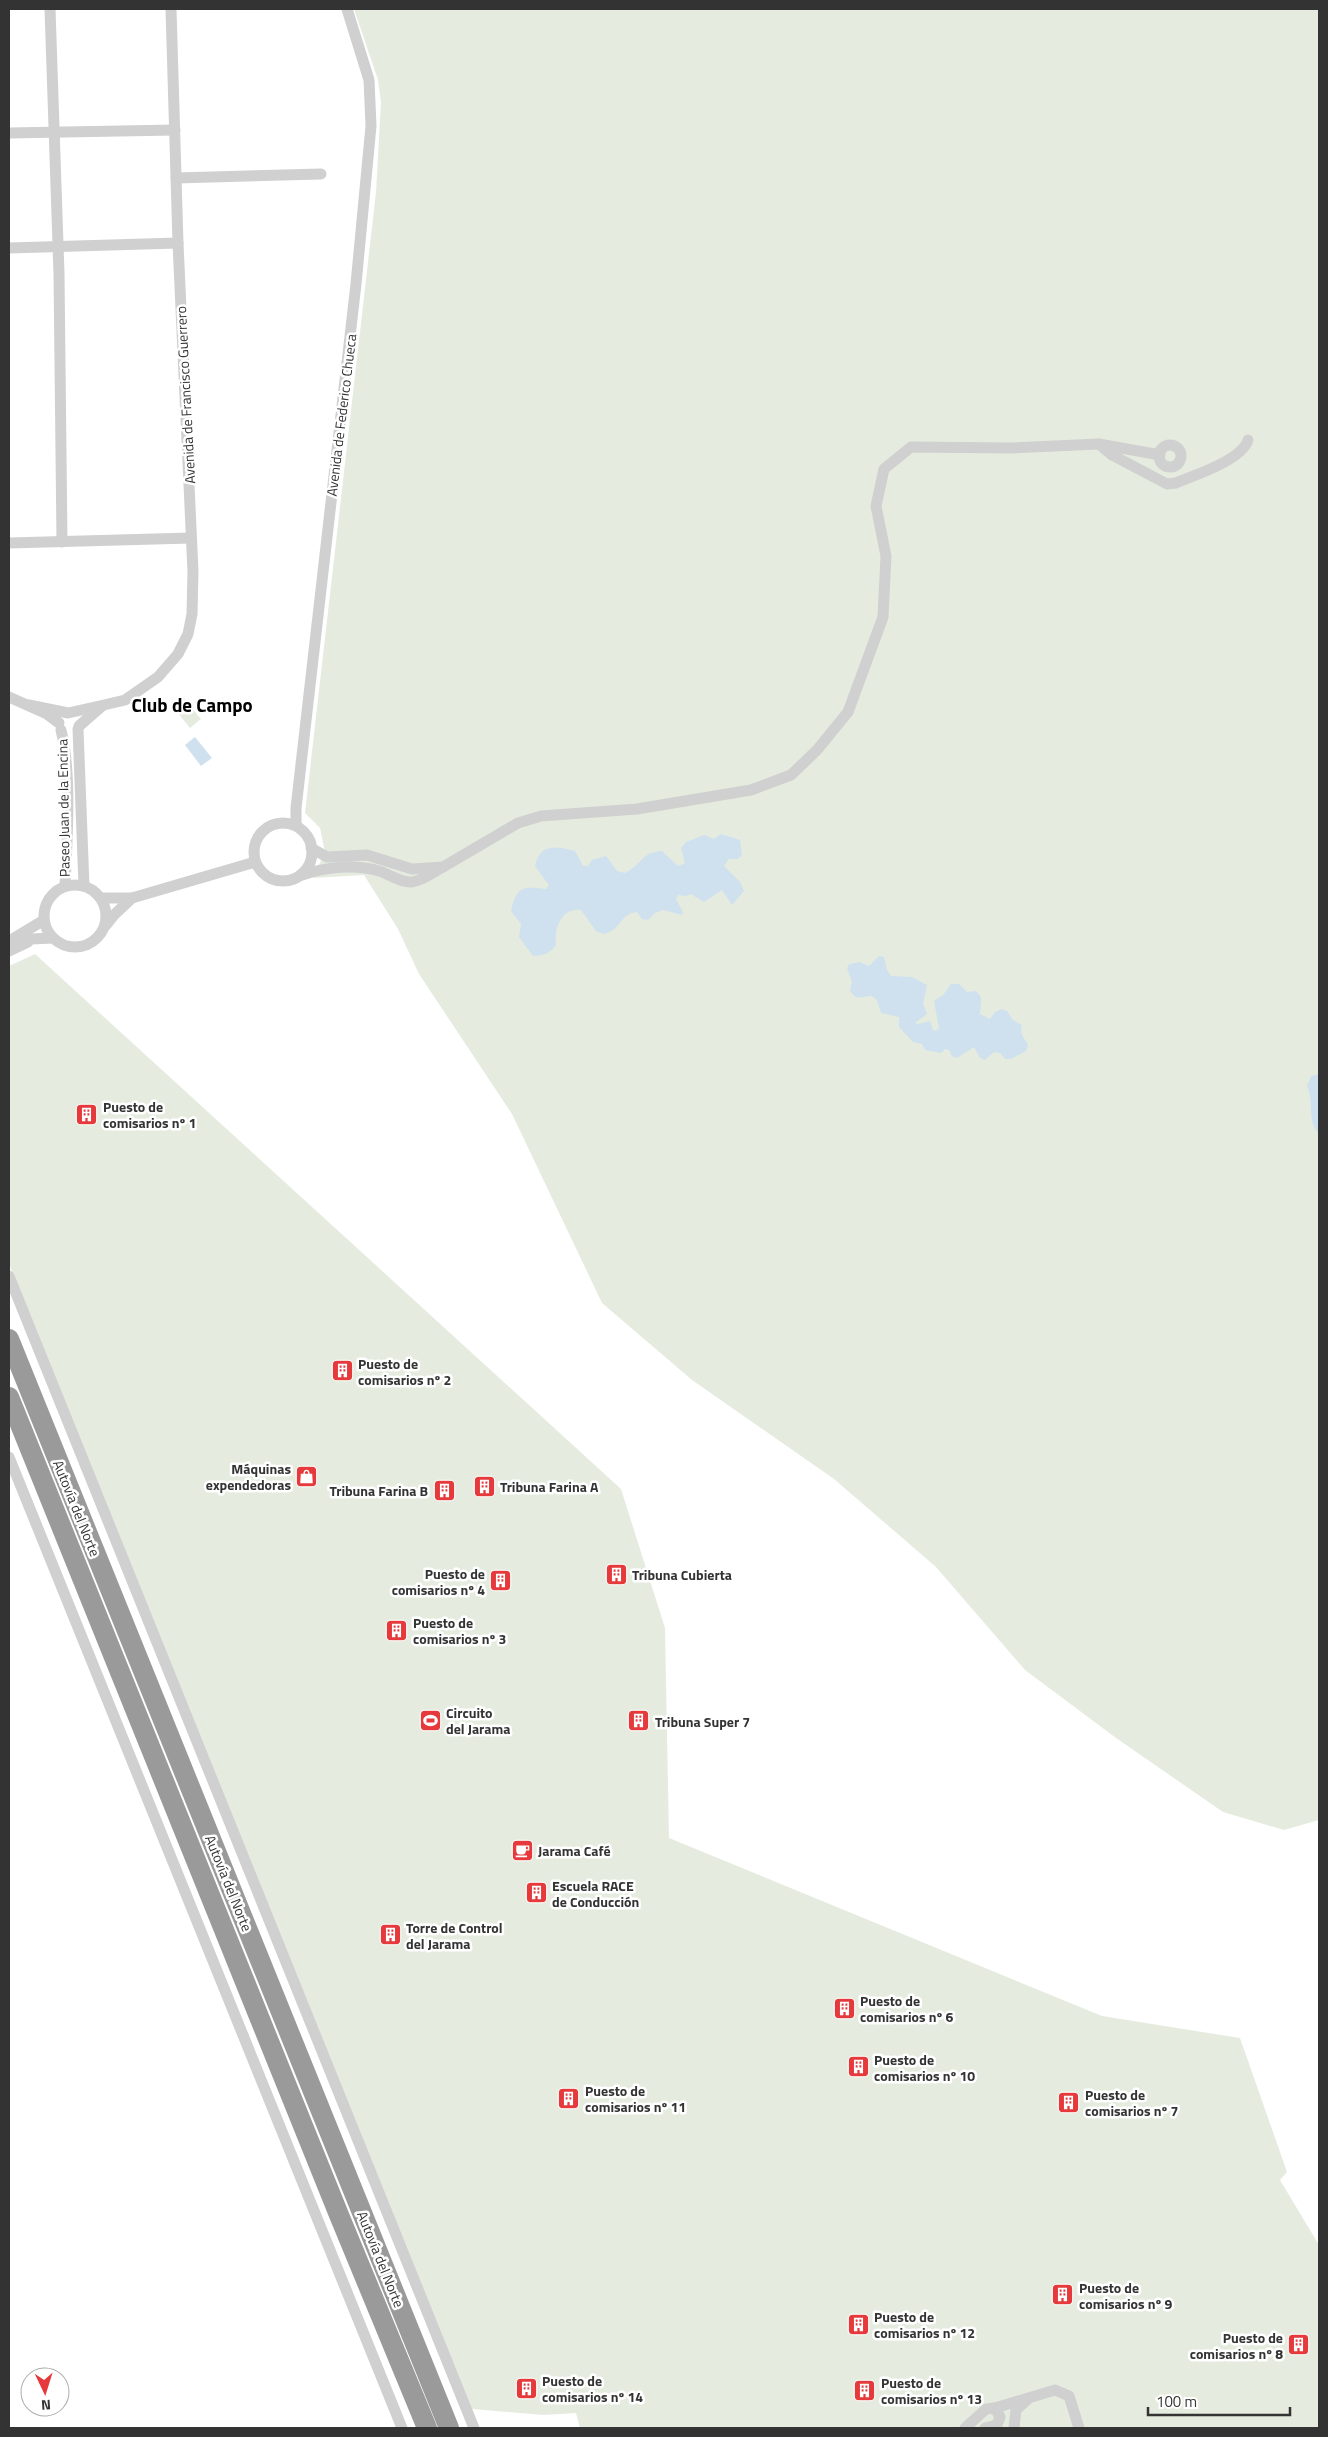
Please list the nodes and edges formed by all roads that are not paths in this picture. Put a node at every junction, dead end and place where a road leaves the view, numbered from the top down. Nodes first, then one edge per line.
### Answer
1 (50, 9) edge
2 (171, 9) edge
3 (347, 9) edge
4 (175, 130) junction
5 (54, 131) junction
6 (9, 132) edge
7 (321, 174) dead end
8 (176, 178) junction
9 (178, 243) junction
10 (9, 248) edge
11 (58, 248) junction
12 (1248, 440) dead end
13 (1099, 444) junction
14 (1160, 455) junction
15 (1172, 467) junction
16 (1176, 483) junction
17 (191, 538) junction
18 (62, 542) junction
19 (9, 543) edge
20 (9, 697) edge
21 (29, 705) junction
22 (104, 705) junction
23 (68, 713) junction
24 (60, 726) junction
25 (78, 727) junction
26 (296, 825) junction
27 (311, 848) junction
28 (255, 862) junction
29 (443, 867) junction
30 (412, 869) junction
31 (302, 875) junction
32 (404, 880) junction
33 (65, 886) junction
34 (84, 886) junction
35 (101, 898) junction
36 (132, 898) junction
37 (44, 920) junction
38 (104, 929) junction
39 (31, 934) junction
40 (53, 938) junction
41 (9, 942) edge
42 (9, 1276) edge
43 (9, 1338) edge
44 (9, 1397) edge
45 (9, 1456) edge
46 (1030, 2397) junction
47 (995, 2408) junction
48 (402, 2428) edge
49 (428, 2428) edge
50 (449, 2428) edge
51 (474, 2428) edge
52 (965, 2428) edge
53 (985, 2428) edge
54 (1012, 2428) edge
55 (1078, 2428) edge

1 - 5 street
2 - 4 street, Avenida de Francisco Guerrero
3 - 26 street, Avenida de Federico Chueca
4 - 5 street
4 - 8 street, Avenida de Francisco Guerrero
5 - 6 street
5 - 11 street
7 - 8 street
8 - 9 street, Avenida de Francisco Guerrero
9 - 11 street
9 - 17 street, Avenida de Francisco Guerrero
10 - 11 street
11 - 18 street
12 - 16 street
13 - 14 street
13 - 16 street
13 - 29 street
14 - 15 street
14 - 15 street
15 - 16 street
17 - 18 street
17 - 22 street, Avenida de Francisco Guerrero
18 - 19 street
20 - 21 street
21 - 23 street
21 - 24 street
22 - 23 street
22 - 25 street, Avenida de Francisco Guerrero
23 - 24 street
23 - 25 street
24 - 25 street
24 - 33 street, Paseo Juan de la Encina
25 - 34 street, Paseo Juan de la Encina
26 - 27 street
26 - 28 street
27 - 30 street
27 - 31 street
28 - 31 street
28 - 36 street
29 - 30 street
29 - 32 street
30 - 32 street
31 - 32 street
33 - 34 street
33 - 37 street
34 - 35 street
35 - 36 street
35 - 38 street
36 - 38 street
37 - 39 street
37 - 40 street
38 - 40 street
39 - 40 street
39 - 41 street
39 - 41 street
42 - 51 street
43 - 50 highway, Autovía del Norte
44 - 49 highway, Autovía del Norte
45 - 48 street
46 - 47 street
46 - 54 street
46 - 55 street
47 - 52 street
47 - 53 street

